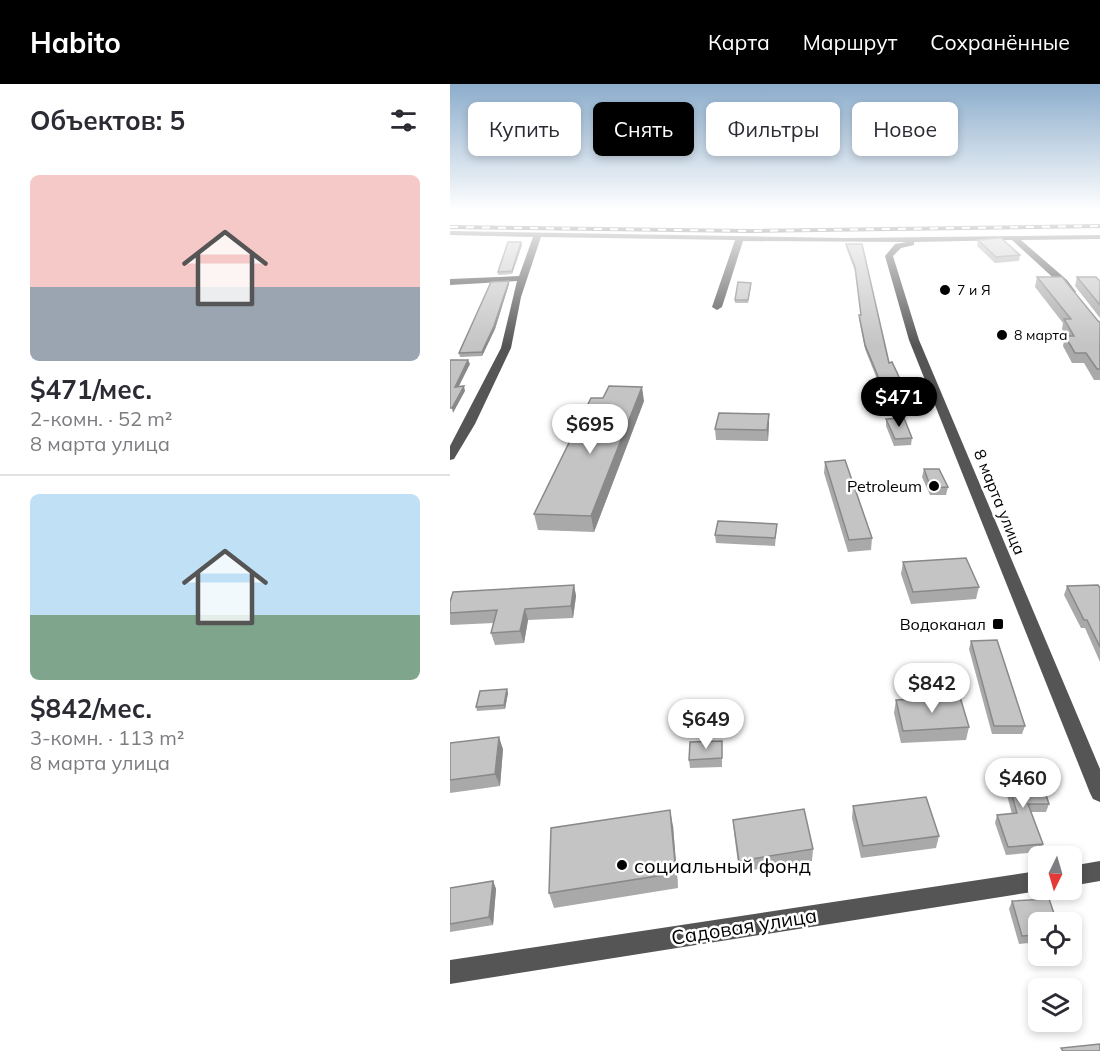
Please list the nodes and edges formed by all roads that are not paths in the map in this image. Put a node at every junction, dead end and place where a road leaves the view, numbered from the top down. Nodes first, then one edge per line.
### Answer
1 (530, 256) edge
2 (734, 256) edge
3 (889, 256) edge
4 (1035, 256) edge
5 (522, 278) junction
6 (450, 282) edge
7 (1078, 300) edge
8 (717, 307) dead end
9 (450, 456) edge
10 (1100, 793) edge
11 (1100, 871) edge
12 (1082, 874) edge
13 (1028, 883) edge
14 (450, 972) edge

1 - 5 street
2 - 8 street
3 - 10 street, 8 марта улица
4 - 7 street
5 - 6 street
5 - 9 street
11 - 12 street
13 - 14 street, Садовая улица

